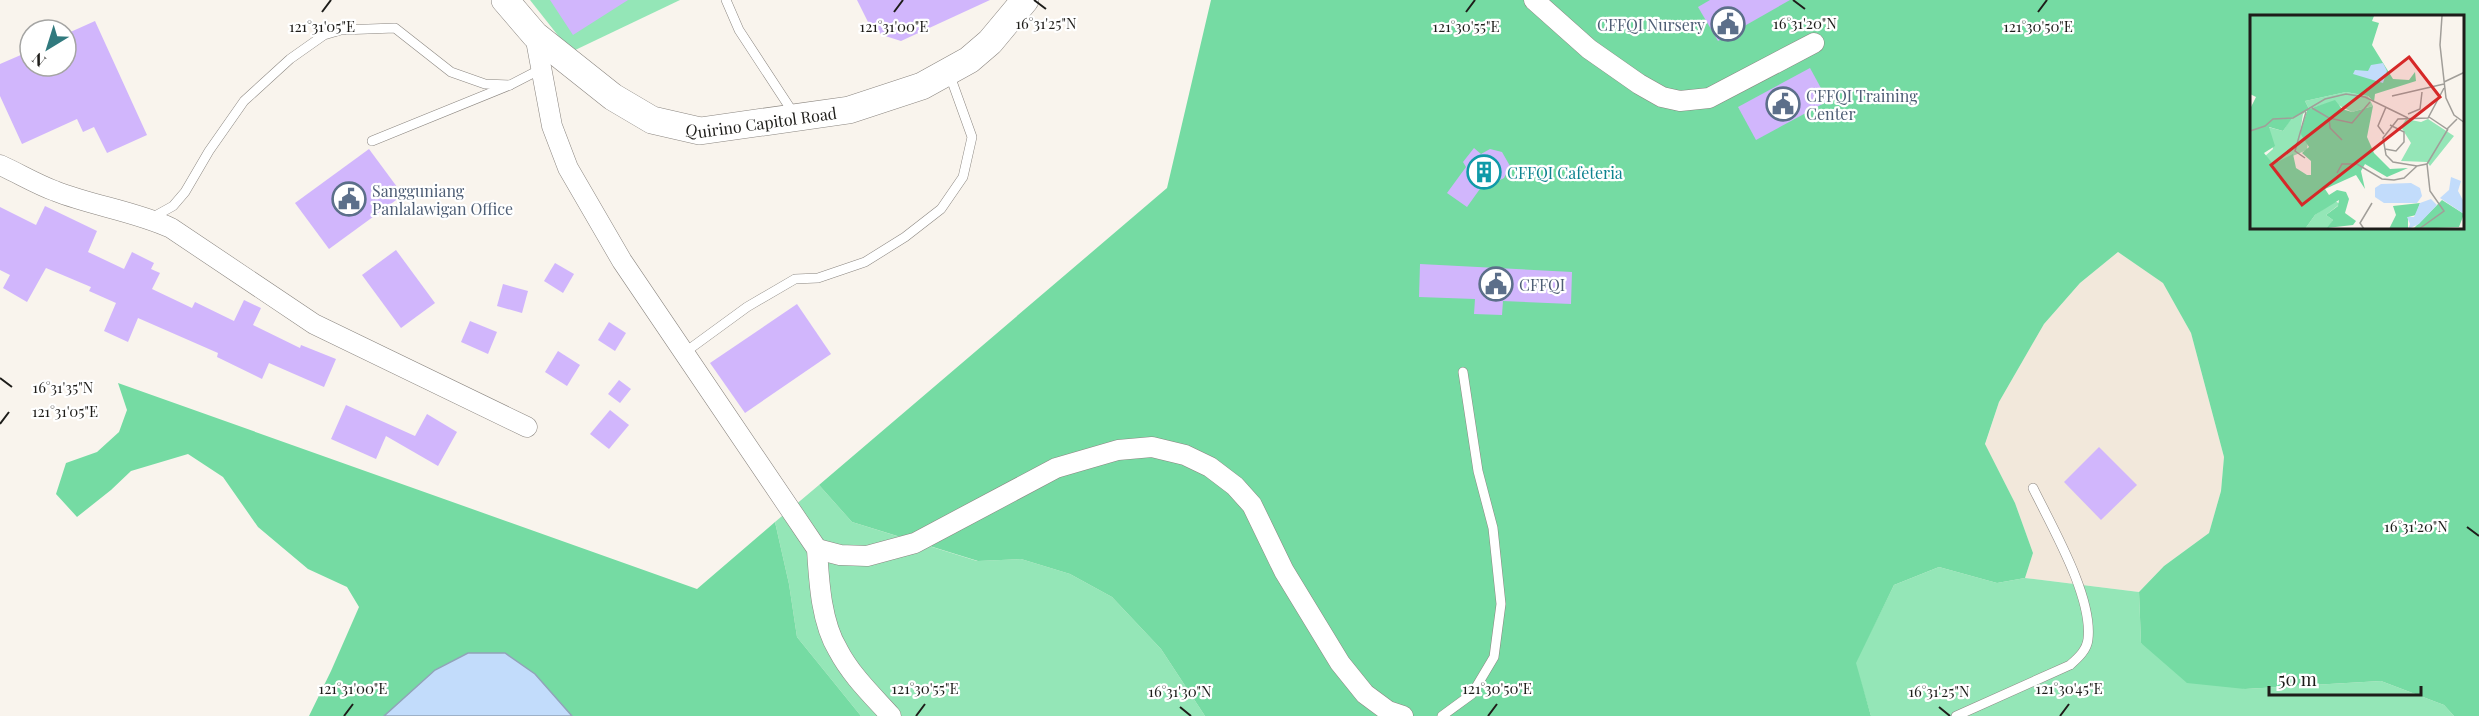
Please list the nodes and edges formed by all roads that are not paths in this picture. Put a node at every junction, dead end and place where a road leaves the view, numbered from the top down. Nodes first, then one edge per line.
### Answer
1 (505, 0) edge
2 (726, 0) edge
3 (1025, 0) edge
4 (1534, 0) edge
5 (535, 35) junction
6 (1814, 43) dead end
7 (542, 69) junction
8 (948, 71) junction
9 (510, 85) junction
10 (796, 119) junction
11 (372, 141) dead end
12 (0, 165) edge
13 (146, 217) junction
14 (684, 353) junction
15 (1463, 372) dead end
16 (527, 427) dead end
17 (2033, 488) dead end
18 (817, 549) junction
19 (891, 716) edge
20 (1403, 716) edge
21 (1442, 716) edge
22 (1956, 716) edge

1 - 5 street, Quirino Capitol Road
2 - 10 lane
3 - 8 street, Quirino Capitol Road
4 - 6 street
5 - 7 street
5 - 10 street, Quirino Capitol Road
7 - 9 lane
7 - 14 street
8 - 10 street, Quirino Capitol Road
8 - 14 lane
9 - 11 lane
9 - 13 lane
12 - 13 street
13 - 16 street
14 - 18 street
15 - 21 lane
17 - 22 lane
18 - 19 street
18 - 20 street

